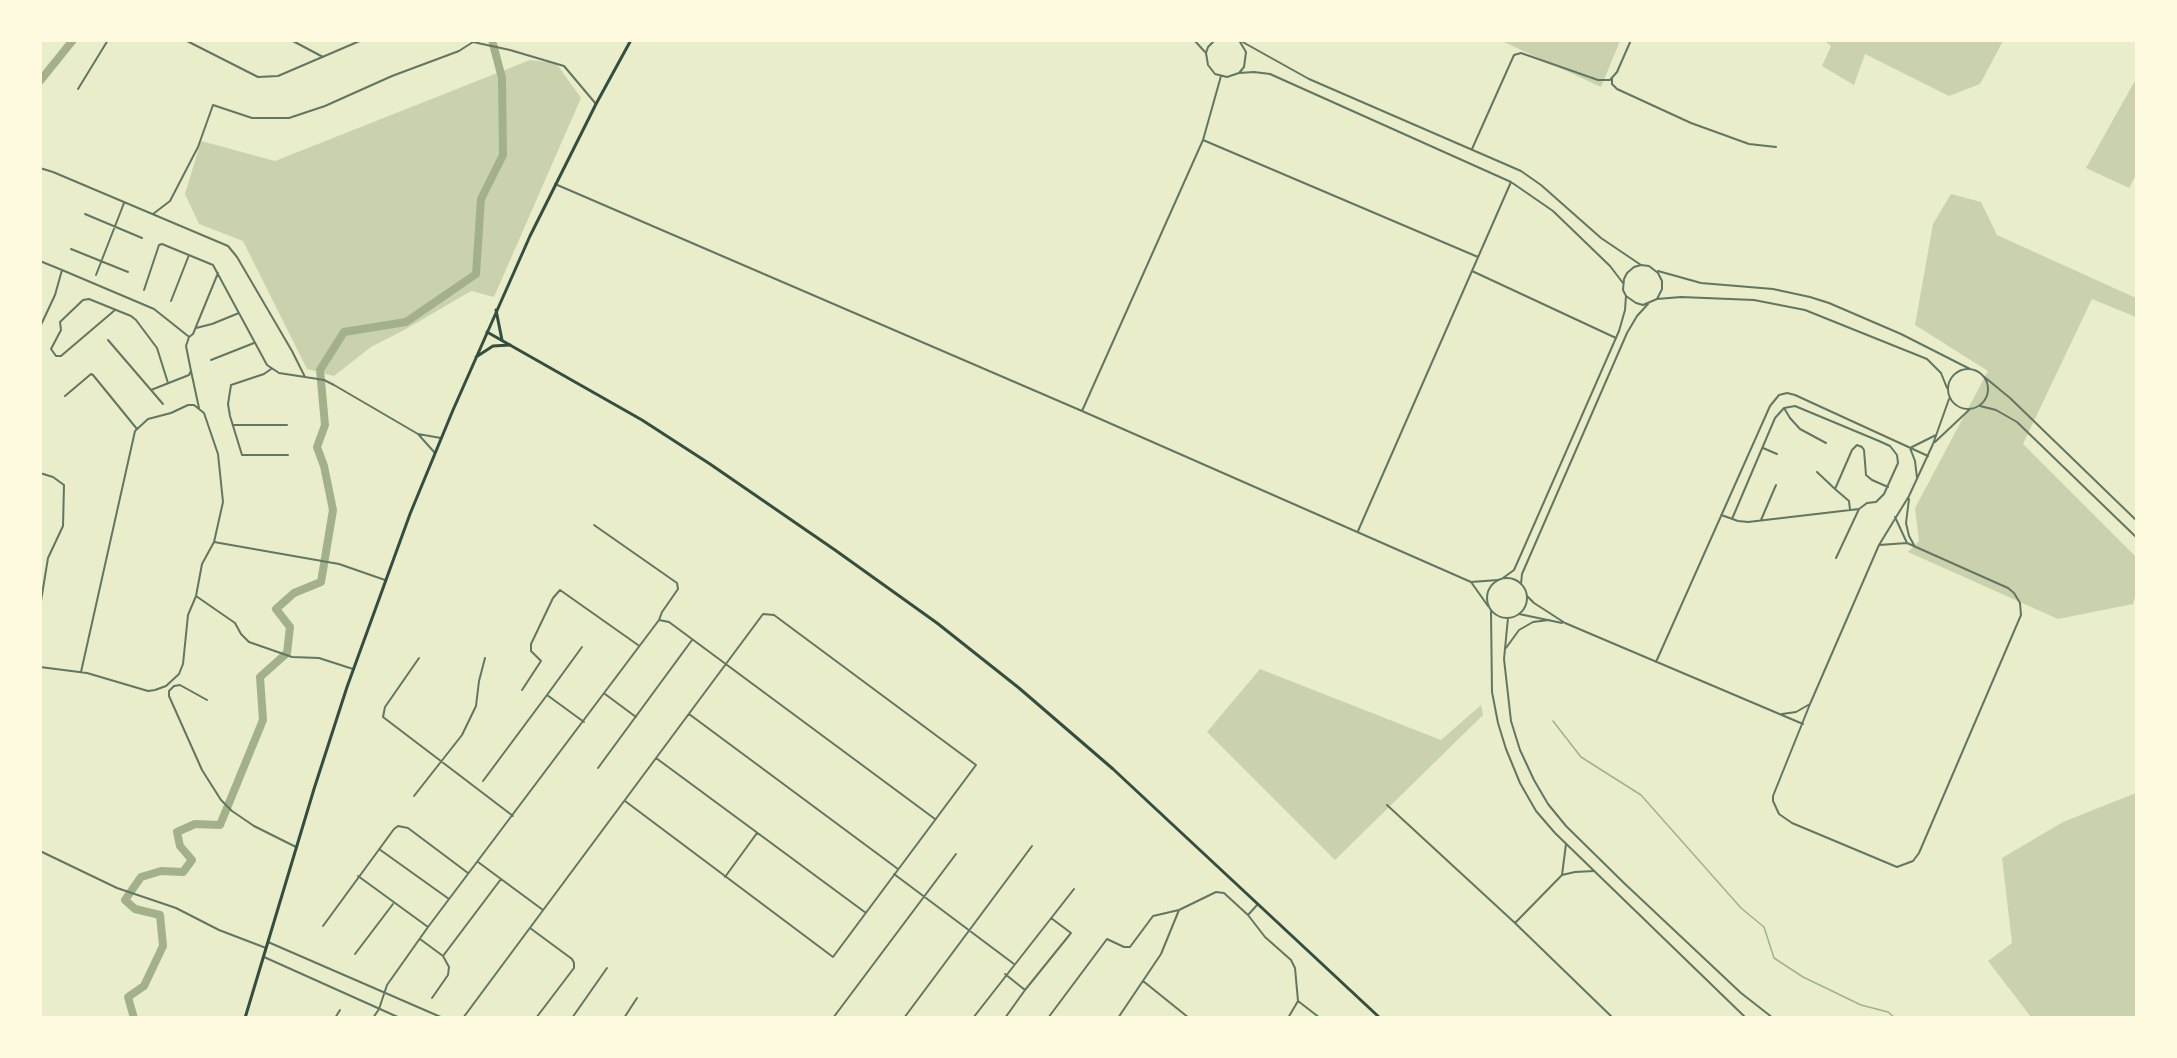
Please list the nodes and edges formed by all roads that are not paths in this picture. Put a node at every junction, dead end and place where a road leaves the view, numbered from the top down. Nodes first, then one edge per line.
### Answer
1 (108, 40) edge
2 (184, 40) edge
3 (291, 40) edge
4 (362, 40) edge
5 (631, 40) edge
6 (1194, 40) edge
7 (1215, 40) edge
8 (1238, 40) edge
9 (1631, 40) edge
10 (474, 42) edge
11 (1206, 53) junction
12 (323, 57) junction
13 (1239, 73) junction
14 (1221, 76) junction
15 (1612, 78) junction
16 (78, 89) dead end
17 (596, 104) junction
18 (1203, 140) junction
19 (1776, 147) dead end
20 (1473, 149) junction
21 (40, 168) edge
22 (1511, 182) junction
23 (555, 184) junction
24 (124, 202) junction
25 (85, 214) dead end
26 (153, 214) junction
27 (115, 226) junction
28 (142, 238) dead end
29 (70, 249) dead end
30 (189, 255) junction
31 (1479, 257) junction
32 (102, 260) junction
33 (40, 261) edge
34 (1641, 265) junction
35 (62, 270) junction
36 (1472, 271) junction
37 (1656, 271) junction
38 (128, 272) dead end
39 (218, 273) junction
40 (96, 275) dead end
41 (1623, 283) junction
42 (144, 290) dead end
43 (1626, 296) junction
44 (1657, 299) junction
45 (171, 301) dead end
46 (1648, 304) junction
47 (496, 309) junction
48 (115, 310) junction
49 (239, 313) junction
50 (40, 327) edge
51 (196, 328) junction
52 (487, 332) junction
53 (189, 337) junction
54 (1616, 338) junction
55 (108, 340) dead end
56 (502, 340) junction
57 (254, 344) junction
58 (510, 345) junction
59 (475, 358) junction
60 (211, 360) dead end
61 (271, 369) junction
62 (1970, 369) junction
63 (190, 370) junction
64 (1982, 375) junction
65 (304, 377) junction
66 (168, 383) junction
67 (1947, 388) junction
68 (151, 390) junction
69 (65, 396) dead end
70 (1949, 399) junction
71 (163, 404) dead end
72 (1980, 406) junction
73 (199, 408) junction
74 (1784, 408) junction
75 (1969, 410) junction
76 (1082, 411) junction
77 (233, 425) junction
78 (286, 425) dead end
79 (137, 429) junction
80 (418, 434) junction
81 (1936, 435) junction
82 (441, 438) junction
83 (1827, 443) dead end
84 (1933, 444) junction
85 (1763, 448) junction
86 (1910, 448) junction
87 (435, 453) junction
88 (1777, 454) dead end
89 (288, 455) dead end
90 (1928, 456) junction
91 (1817, 472) dead end
92 (40, 473) edge
93 (1917, 478) junction
94 (1776, 485) dead end
95 (1888, 487) junction
96 (1835, 489) junction
97 (1909, 496) junction
98 (1859, 509) junction
99 (1850, 510) junction
100 (1721, 515) junction
101 (1895, 517) junction
102 (1732, 519) junction
103 (1761, 520) junction
104 (2136, 520) edge
105 (594, 525) dead end
106 (1358, 531) junction
107 (2136, 537) edge
108 (214, 542) junction
109 (1907, 543) junction
110 (1879, 545) junction
111 (1916, 547) junction
112 (1836, 558) dead end
113 (1503, 578) junction
114 (385, 580) junction
115 (1498, 580) junction
116 (1471, 582) junction
117 (1521, 584) junction
118 (196, 596) junction
119 (1527, 596) junction
120 (1488, 606) junction
121 (40, 607) edge
122 (1491, 611) junction
123 (1520, 614) junction
124 (1508, 618) junction
125 (658, 620) junction
126 (1549, 620) junction
127 (1565, 623) junction
128 (692, 640) junction
129 (638, 645) junction
130 (582, 647) dead end
131 (1504, 651) junction
132 (418, 658) dead end
133 (485, 658) dead end
134 (1656, 662) junction
135 (725, 665) junction
136 (40, 667) edge
137 (353, 669) junction
138 (81, 672) junction
139 (522, 690) dead end
140 (605, 694) junction
141 (546, 695) junction
142 (207, 700) dead end
143 (1810, 704) junction
144 (689, 714) junction
145 (1781, 714) junction
146 (636, 717) junction
147 (584, 722) junction
148 (1803, 724) junction
149 (656, 758) junction
150 (440, 761) junction
151 (598, 768) dead end
152 (483, 781) dead end
153 (414, 796) dead end
154 (625, 801) junction
155 (1387, 805) dead end
156 (513, 816) junction
157 (935, 819) junction
158 (757, 833) junction
159 (1566, 844) junction
160 (1032, 846) dead end
161 (296, 847) junction
162 (379, 849) junction
163 (40, 851) edge
164 (956, 854) dead end
165 (478, 862) junction
166 (898, 869) junction
167 (1594, 872) junction
168 (468, 874) junction
169 (894, 874) junction
170 (1562, 875) junction
171 (358, 876) junction
172 (725, 877) junction
173 (501, 879) junction
174 (1074, 890) dead end
175 (924, 896) junction
176 (449, 900) junction
177 (393, 903) junction
178 (1258, 904) junction
179 (543, 910) junction
180 (1179, 910) junction
181 (866, 913) junction
182 (1248, 915) junction
183 (1051, 918) junction
184 (1515, 923) junction
185 (323, 926) dead end
186 (428, 927) junction
187 (530, 928) junction
188 (969, 930) junction
189 (420, 939) junction
190 (268, 942) junction
191 (266, 948) junction
192 (355, 954) dead end
193 (443, 956) junction
194 (264, 957) junction
195 (1014, 964) junction
196 (607, 968) dead end
197 (1005, 974) junction
198 (1143, 981) junction
199 (1025, 990) junction
200 (386, 993) junction
201 (432, 998) dead end
202 (637, 998) dead end
203 (1298, 1000) junction
204 (379, 1009) junction
205 (340, 1010) dead end
206 (245, 1017) edge
207 (335, 1017) edge
208 (373, 1017) edge
209 (400, 1017) edge
210 (443, 1017) edge
211 (463, 1017) edge
212 (536, 1017) edge
213 (572, 1017) edge
214 (624, 1017) edge
215 (833, 1017) edge
216 (904, 1017) edge
217 (973, 1017) edge
218 (1005, 1017) edge
219 (1048, 1017) edge
220 (1118, 1017) edge
221 (1189, 1017) edge
222 (1288, 1017) edge
223 (1320, 1017) edge
224 (1380, 1017) edge
225 (1613, 1017) edge
226 (1746, 1017) edge
227 (1773, 1017) edge

1 - 16 street
2 - 12 street
3 - 12 street
4 - 12 street
5 - 17 main road
6 - 11 street
7 - 11 street
8 - 13 street
8 - 20 street
9 - 15 street
10 - 17 street
10 - 26 street
11 - 14 street
13 - 14 street
13 - 22 street
14 - 18 street
15 - 19 street
15 - 20 street
17 - 23 main road
18 - 31 street
18 - 76 street
20 - 34 street
21 - 24 street
22 - 31 street
22 - 41 street
23 - 47 main road
23 - 76 street
24 - 26 street
24 - 27 street
25 - 27 street
26 - 65 street
27 - 28 street
27 - 32 street
29 - 32 street
30 - 39 street
30 - 42 street
30 - 45 street
31 - 36 street
32 - 38 street
32 - 40 street
33 - 35 street
34 - 37 street
34 - 41 street
35 - 50 street
35 - 53 street
36 - 54 street
36 - 106 street
37 - 44 street
37 - 62 street
39 - 49 street
39 - 51 street
41 - 43 street
43 - 46 street
43 - 54 street
44 - 46 street
44 - 67 street
46 - 117 street
47 - 52 main road
47 - 56 main road
48 - 48 street
48 - 66 street
49 - 51 street
49 - 57 street
51 - 53 street
52 - 56 main road
52 - 59 main road
53 - 63 street
54 - 113 street
55 - 68 street
56 - 58 main road
57 - 60 street
57 - 61 street
58 - 59 main road
58 - 178 main road
59 - 82 main road
61 - 65 street
61 - 77 street
62 - 64 street
62 - 67 street
63 - 66 street
63 - 73 street
64 - 72 street
64 - 104 street
65 - 80 street
66 - 68 street
67 - 70 street
68 - 71 street
69 - 79 street
70 - 75 street
70 - 81 street
72 - 75 street
72 - 107 street
73 - 79 street
73 - 108 street
74 - 83 street
74 - 85 street
74 - 95 street
75 - 84 street
76 - 106 street
77 - 78 street
77 - 89 street
79 - 138 street
80 - 82 street
80 - 87 street
81 - 84 street
81 - 86 street
82 - 87 main road
84 - 90 street
85 - 88 street
85 - 102 street
86 - 90 street
86 - 93 street
86 - 100 street
87 - 114 main road
90 - 93 street
91 - 96 street
92 - 121 street
93 - 97 street
94 - 103 street
95 - 96 street
95 - 98 street
96 - 99 street
97 - 101 street
97 - 111 street
98 - 99 street
98 - 112 street
99 - 103 street
100 - 102 street
100 - 134 street
101 - 109 street
101 - 110 street
102 - 103 street
105 - 125 street
106 - 116 street
108 - 114 street
108 - 118 street
109 - 110 street
109 - 111 street
110 - 143 street
111 - 148 street
113 - 115 street
113 - 117 street
114 - 137 main road
115 - 116 street
115 - 120 street
116 - 120 street
117 - 119 street
118 - 137 street
118 - 138 street
119 - 123 street
119 - 127 street
120 - 122 street
122 - 124 street
122 - 159 street
123 - 124 street
123 - 126 street
124 - 131 street
125 - 128 street
125 - 129 street
126 - 127 street
126 - 131 street
127 - 134 street
128 - 135 street
128 - 146 street
129 - 139 street
129 - 140 street
130 - 141 street
131 - 227 street
132 - 150 street
133 - 150 street
134 - 145 street
135 - 144 street
135 - 157 street
135 - 157 street
136 - 138 street
137 - 161 main road
140 - 146 street
140 - 147 street
141 - 147 street
141 - 152 street
142 - 161 street
143 - 145 street
143 - 148 street
144 - 149 street
144 - 166 street
145 - 148 street
146 - 151 street
147 - 156 street
149 - 154 street
149 - 158 street
150 - 153 street
150 - 156 street
154 - 172 street
154 - 179 street
155 - 184 street
156 - 165 street
157 - 166 street
158 - 172 street
158 - 181 street
159 - 167 street
159 - 170 street
160 - 188 street
161 - 190 main road
162 - 168 street
162 - 171 street
162 - 176 street
163 - 191 street
164 - 175 street
165 - 168 street
165 - 173 street
166 - 169 street
167 - 170 street
167 - 226 street
168 - 176 street
169 - 175 street
169 - 181 street
170 - 184 street
171 - 177 street
171 - 185 street
172 - 181 street
173 - 179 street
173 - 193 street
174 - 183 street
175 - 188 street
175 - 215 street
176 - 186 street
177 - 186 street
177 - 192 street
178 - 182 street
178 - 224 main road
179 - 187 street
180 - 182 street
180 - 198 street
180 - 219 street
182 - 203 street
183 - 195 street
183 - 199 street
184 - 225 street
186 - 189 street
187 - 211 street
187 - 212 street
188 - 195 street
188 - 216 street
189 - 193 street
189 - 200 street
190 - 191 main road
190 - 200 street
191 - 194 main road
193 - 201 street
194 - 204 street
194 - 206 main road
195 - 197 street
196 - 213 street
197 - 199 street
197 - 217 street
198 - 220 street
198 - 221 street
199 - 218 street
200 - 204 street
200 - 210 street
202 - 214 street
203 - 222 street
203 - 223 street
204 - 208 street
204 - 209 street
205 - 207 street

